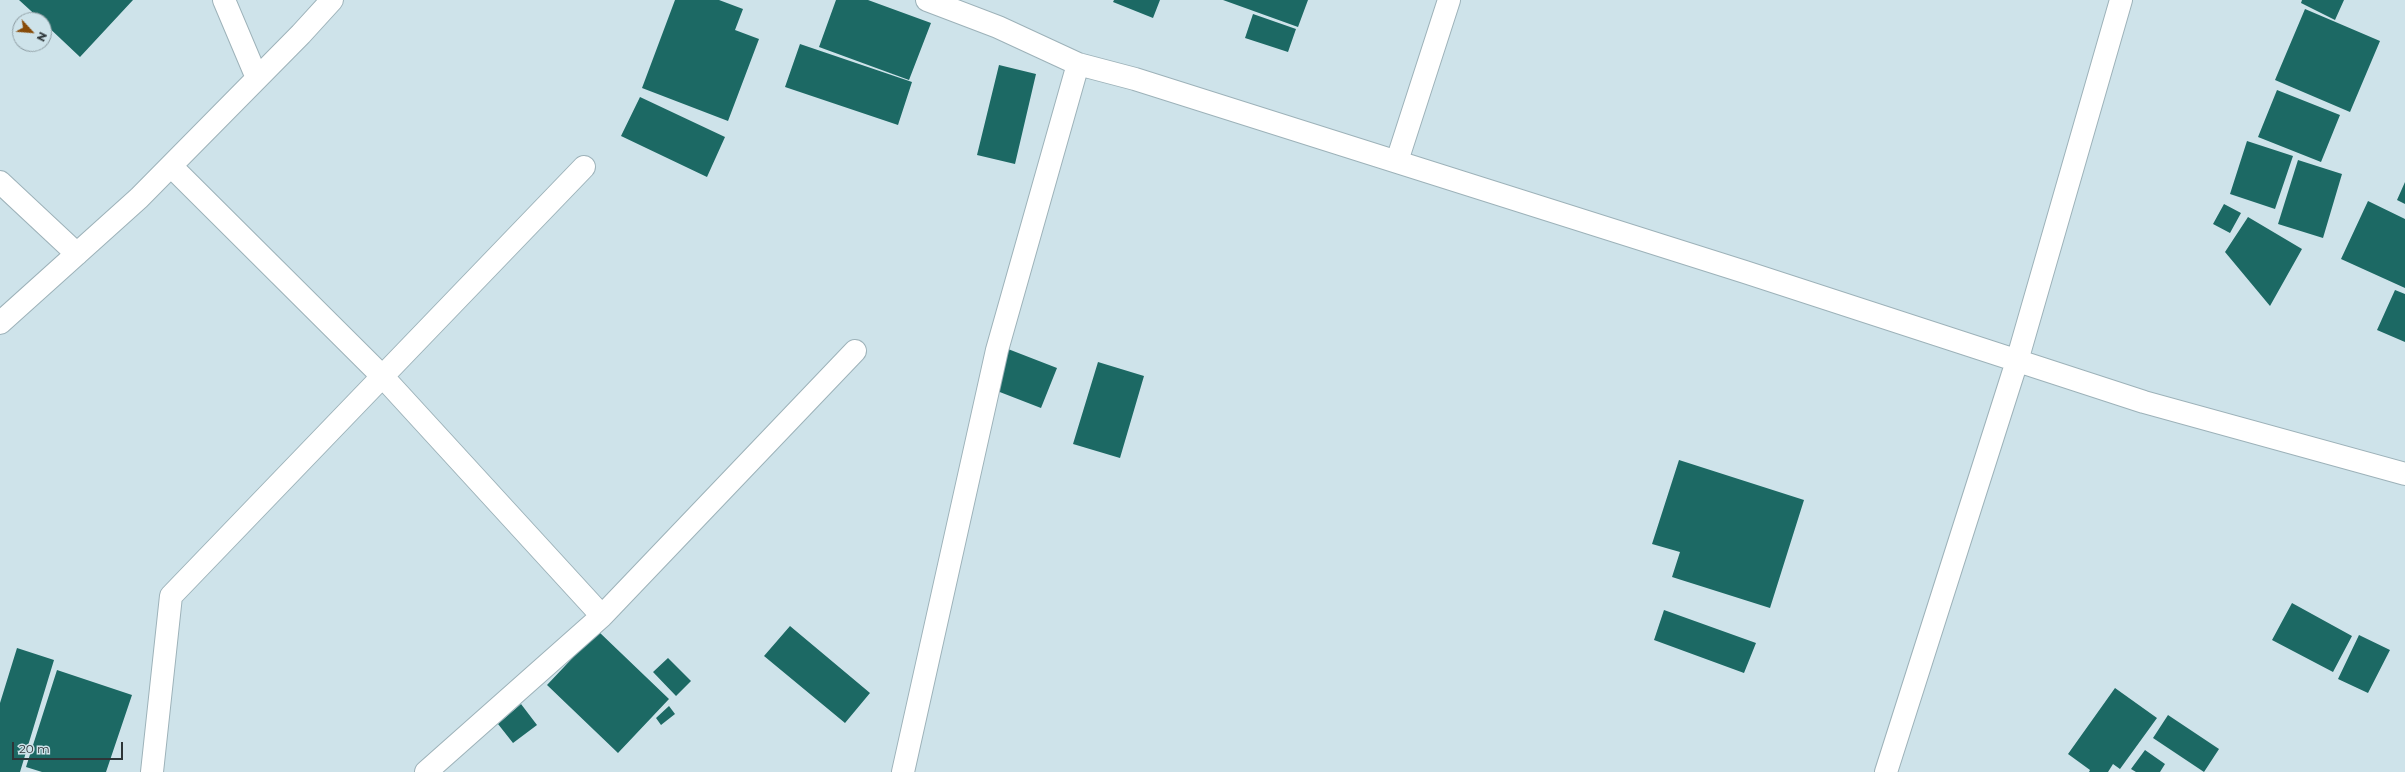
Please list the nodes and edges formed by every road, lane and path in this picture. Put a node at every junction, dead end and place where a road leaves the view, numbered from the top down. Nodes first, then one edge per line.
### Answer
1 (224, 0) edge
2 (332, 0) edge
3 (927, 0) edge
4 (1449, 0) edge
5 (2121, 0) edge
6 (1078, 64) junction
7 (257, 78) junction
8 (1397, 162) junction
9 (171, 166) junction
10 (584, 167) dead end
11 (0, 182) edge
12 (77, 254) junction
13 (0, 323) edge
14 (855, 351) dead end
15 (2016, 361) junction
16 (384, 378) junction
17 (2405, 474) edge
18 (602, 616) junction
19 (152, 772) edge
20 (426, 772) edge
21 (903, 772) edge
22 (1886, 772) edge

1 - 7 street
2 - 7 street
3 - 6 street
4 - 8 street
5 - 15 street
6 - 8 street
6 - 21 street
7 - 9 street
8 - 15 street
9 - 12 street
9 - 16 street
10 - 16 street
11 - 12 street
12 - 13 street
14 - 18 street
15 - 17 street
15 - 22 street
16 - 18 street
16 - 19 street
18 - 20 street

